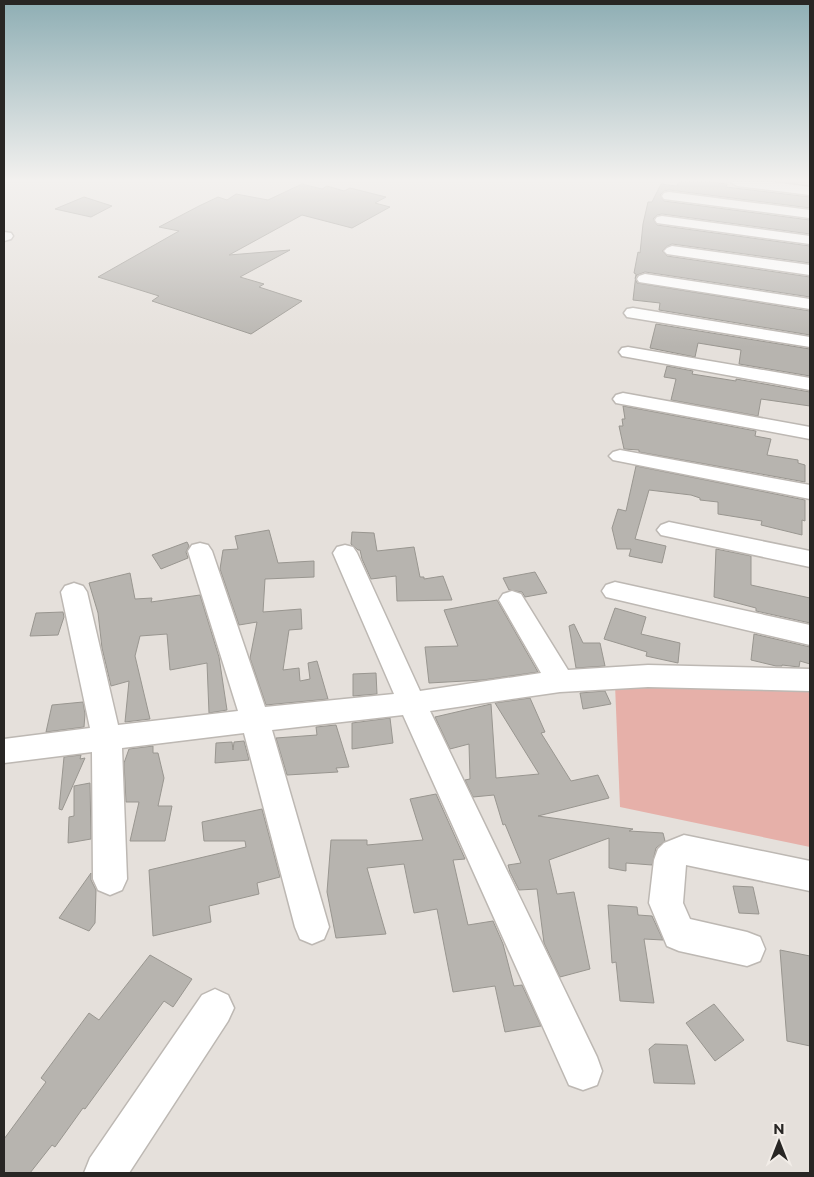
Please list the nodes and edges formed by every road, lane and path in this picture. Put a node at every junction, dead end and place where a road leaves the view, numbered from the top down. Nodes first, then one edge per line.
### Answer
1 (787, 237) edge
2 (810, 240) edge
3 (672, 251) dead end
4 (810, 270) edge
5 (645, 279) dead end
6 (810, 304) edge
7 (633, 313) dead end
8 (810, 342) edge
9 (628, 352) dead end
10 (810, 384) edge
11 (623, 399) dead end
12 (810, 434) edge
13 (620, 456) dead end
14 (810, 492) edge
15 (669, 530) dead end
16 (200, 551) dead end
17 (345, 553) dead end
18 (810, 559) edge
19 (615, 591) dead end
20 (74, 592) dead end
21 (512, 600) dead end
22 (810, 636) edge
23 (810, 680) edge
24 (560, 681) junction
25 (412, 703) junction
26 (255, 720) junction
27 (107, 740) junction
28 (4, 752) edge
29 (810, 876) edge
30 (110, 879) dead end
31 (312, 927) dead end
32 (747, 949) dead end
33 (215, 1008) dead end
34 (583, 1071) dead end
35 (105, 1173) edge

1 - 2 street
3 - 4 street
5 - 6 street
7 - 8 street
9 - 10 street
11 - 12 street
13 - 14 street
15 - 18 street
16 - 26 street
17 - 25 street
19 - 22 street
20 - 27 street
21 - 24 street
23 - 24 street
24 - 25 street
25 - 26 street
25 - 34 street
26 - 27 street
26 - 31 street
27 - 28 street
27 - 30 street
29 - 32 street
33 - 35 street

